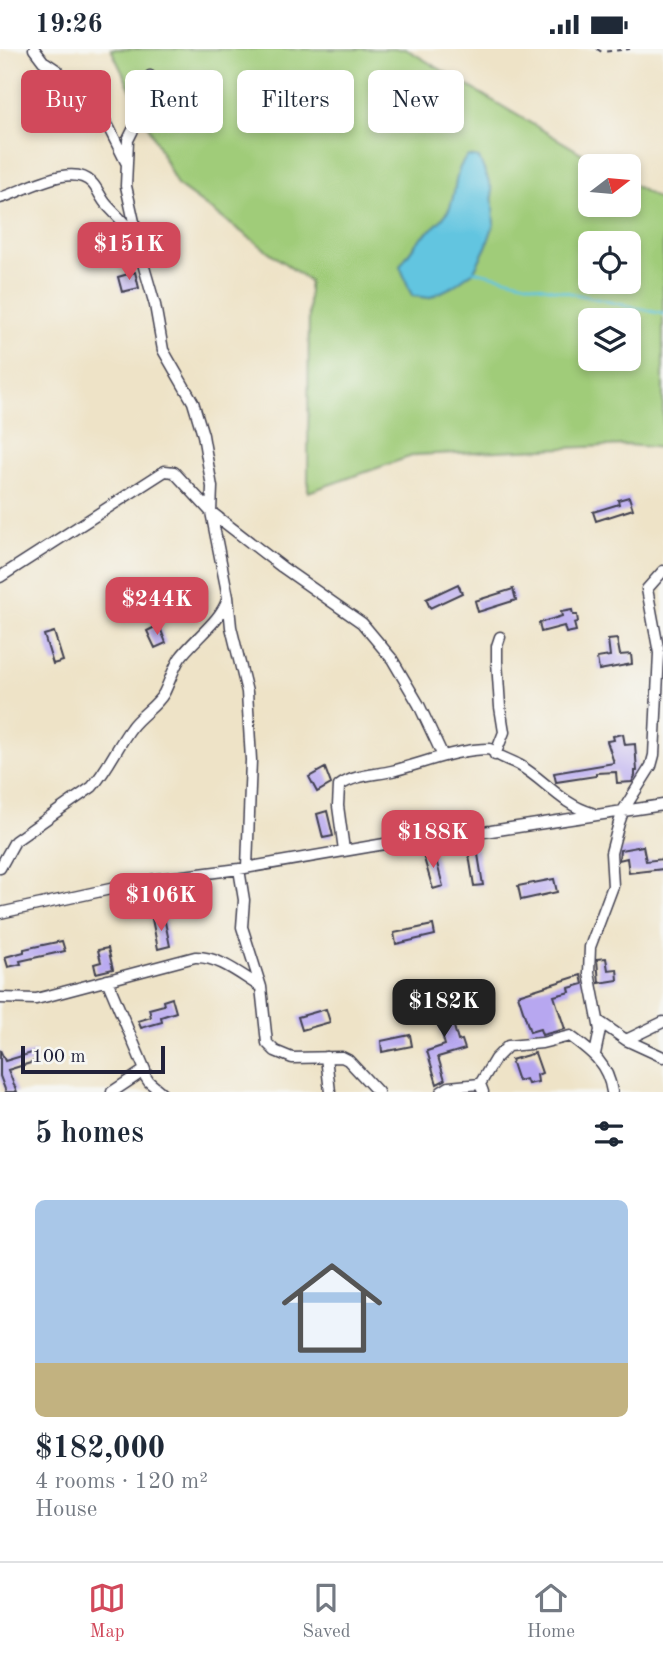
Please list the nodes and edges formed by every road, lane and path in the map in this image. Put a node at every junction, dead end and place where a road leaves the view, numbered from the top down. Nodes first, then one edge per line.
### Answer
1 (34, 49) edge
2 (597, 49) edge
3 (630, 49) edge
4 (132, 133) edge
5 (127, 164) junction
6 (0, 198) edge
7 (139, 241) junction
8 (211, 512) junction
9 (663, 571) edge
10 (0, 577) edge
11 (228, 597) junction
12 (500, 636) dead end
13 (495, 755) junction
14 (443, 756) junction
15 (663, 805) edge
16 (624, 809) junction
17 (594, 814) junction
18 (344, 851) junction
19 (0, 868) edge
20 (243, 868) junction
21 (0, 912) edge
22 (107, 980) junction
23 (261, 987) junction
24 (0, 998) edge
25 (600, 1022) junction
26 (663, 1022) edge
27 (626, 1040) junction
28 (595, 1054) junction
29 (326, 1057) junction
30 (663, 1057) edge
31 (143, 1073) junction
32 (481, 1088) edge
33 (112, 1092) edge
34 (161, 1092) edge
35 (330, 1092) edge
36 (377, 1092) edge
37 (441, 1092) edge
38 (612, 1092) edge

1 - 5 street
2 - 3 path
4 - 5 street
5 - 7 street
6 - 7 street
7 - 8 street
8 - 10 street
8 - 11 street
8 - 14 street
9 - 16 street
11 - 19 street
11 - 20 street
12 - 13 street
13 - 14 street
13 - 17 street
14 - 18 street
15 - 16 street
16 - 17 street
16 - 25 street
17 - 18 street
18 - 20 street
20 - 21 street
20 - 23 street
22 - 23 street
22 - 24 street
22 - 31 street
23 - 29 street
25 - 27 street
25 - 28 street
26 - 27 street
27 - 30 street
28 - 32 street
28 - 38 street
29 - 35 street
29 - 36 street
31 - 33 street
31 - 34 street
32 - 37 street

